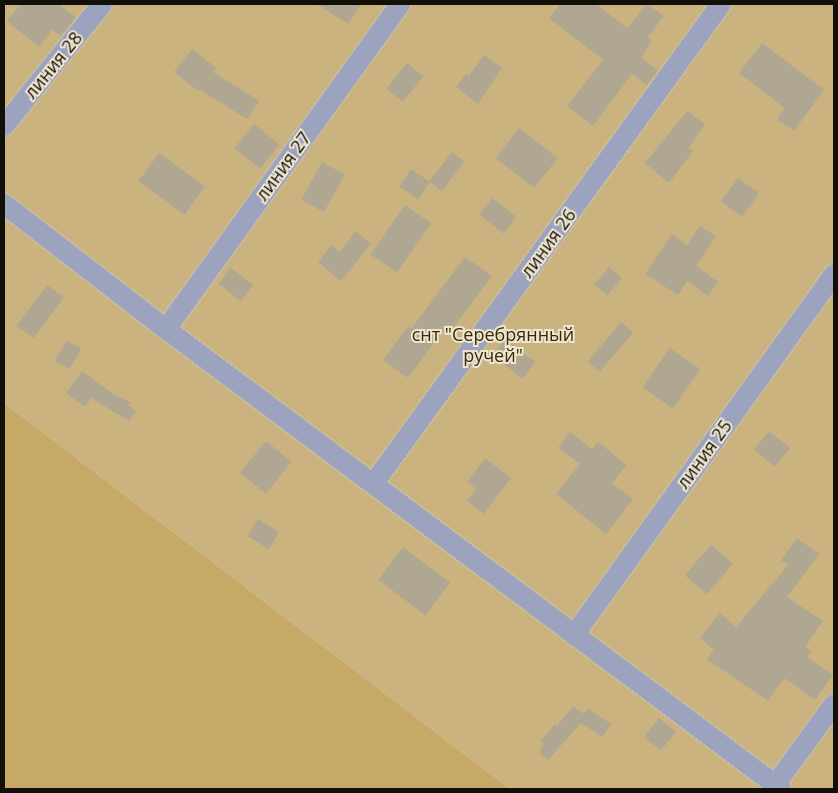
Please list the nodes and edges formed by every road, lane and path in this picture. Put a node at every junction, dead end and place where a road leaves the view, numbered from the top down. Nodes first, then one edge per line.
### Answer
1 (102, 4) edge
2 (400, 4) edge
3 (721, 4) edge
4 (4, 126) edge
5 (4, 204) edge
6 (834, 274) edge
7 (166, 329) junction
8 (374, 482) junction
9 (574, 635) junction
10 (834, 704) edge
11 (778, 787) edge

1 - 4 street, линия 28
2 - 7 street, линия 27
3 - 8 street, линия 26
5 - 7 street
6 - 9 street, линия 25
7 - 8 street
8 - 9 street
9 - 11 street
10 - 11 street

